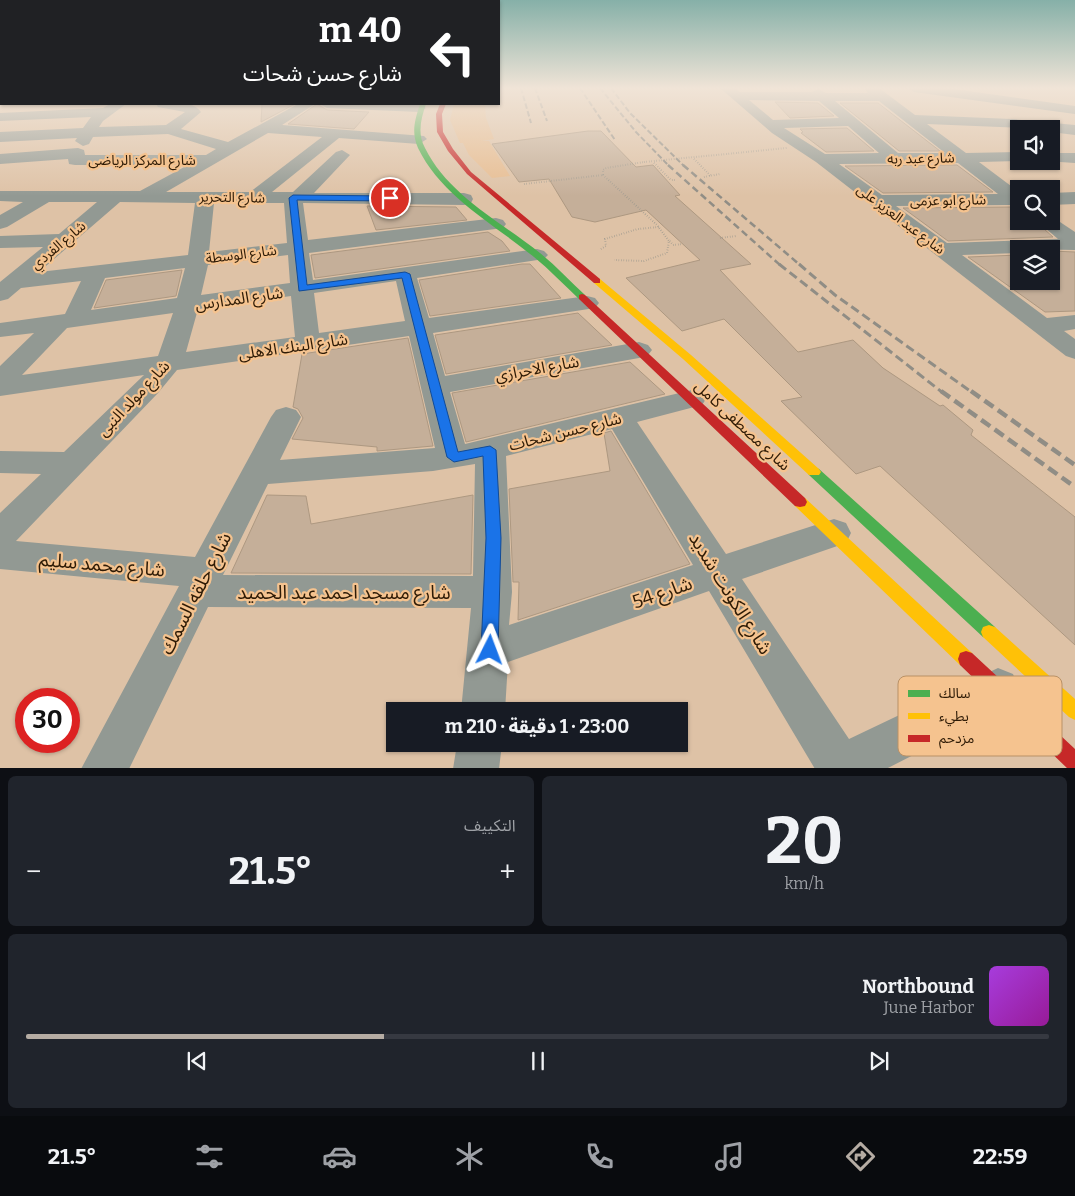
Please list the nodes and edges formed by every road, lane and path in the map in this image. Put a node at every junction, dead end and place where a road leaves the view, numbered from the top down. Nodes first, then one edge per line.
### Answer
1 (94, 124) edge
2 (178, 124) edge
3 (272, 124) edge
4 (417, 124) edge
5 (439, 124) edge
6 (772, 124) joint
7 (778, 124) edge
8 (853, 124) edge
9 (915, 124) edge
10 (1002, 124) edge
11 (1018, 124) edge
12 (265, 128) junction
13 (169, 130) junction
14 (1075, 130) edge
15 (87, 132) junction
16 (336, 133) junction
17 (0, 137) edge
18 (1010, 138) edge
19 (419, 139) junction
20 (230, 148) junction
21 (787, 148) dead end
22 (1010, 149) edge
23 (342, 154) dead end
24 (894, 158) junction
25 (961, 158) junction
26 (1060, 158) edge
27 (1075, 158) edge
28 (0, 159) edge
29 (822, 159) junction
30 (209, 160) junction
31 (720, 174) dead end
32 (603, 175) junction
33 (64, 176) junction
34 (710, 176) junction
35 (704, 177) dead end
36 (676, 180) dead end
37 (495, 194) junction
38 (1010, 194) edge
39 (0, 196) edge
40 (116, 196) junction
41 (144, 196) junction
42 (205, 197) junction
43 (255, 197) junction
44 (295, 198) junction
45 (1075, 198) edge
46 (464, 199) junction
47 (1060, 199) edge
48 (1010, 200) edge
49 (878, 201) junction
50 (0, 223) edge
51 (496, 224) junction
52 (659, 227) junction
53 (1058, 230) edge
54 (736, 236) dead end
55 (720, 238) dead end
56 (63, 240) junction
57 (669, 241) junction
58 (0, 242) edge
59 (1075, 243) edge
60 (683, 244) dead end
61 (298, 248) junction
62 (941, 250) junction
63 (537, 255) junction
64 (198, 260) junction
65 (576, 262) junction
66 (96, 272) junction
67 (405, 274) junction
68 (8, 288) edge
69 (302, 289) junction
70 (587, 303) junction
71 (186, 305) junction
72 (66, 322) junction
73 (1075, 322) edge
74 (1042, 326) junction
75 (419, 327) junction
76 (0, 330) edge
77 (308, 344) junction
78 (639, 350) junction
79 (1075, 351) edge
80 (168, 364) junction
81 (435, 386) junction
82 (3, 387) edge
83 (692, 400) junction
84 (286, 417) dead end
85 (619, 417) junction
86 (490, 450) junction
87 (454, 457) junction
88 (0, 462) edge
89 (70, 463) junction
90 (258, 473) junction
91 (834, 533) junction
92 (0, 535) edge
93 (0, 554) edge
94 (718, 573) junction
95 (200, 582) junction
96 (493, 592) junction
97 (490, 650) junction
98 (984, 676) edge
99 (1037, 676) edge
100 (1062, 699) edge
101 (484, 702) edge
102 (1075, 711) edge
103 (898, 739) edge
104 (1062, 750) edge
105 (479, 752) edge
106 (1075, 762) edge
107 (104, 768) edge
108 (476, 768) edge
109 (841, 768) edge

1 - 15 street
2 - 13 street
3 - 12 street
4 - 19 main road, شارع مصطفى كامل
5 - 37 main road, شارع مصطفى كامل
6 - 7 street
6 - 29 street, شارع عبد العزيز على
8 - 24 street
9 - 25 street
10 - 18 street
11 - 14 street
12 - 16 street
12 - 20 street
13 - 15 street
13 - 20 street
15 - 17 street
15 - 33 street
16 - 19 street
16 - 43 street
19 - 46 main road, شارع مصطفى كامل
20 - 30 street
21 - 32 path, bridge
22 - 25 street, شارع عبد ربه
23 - 44 street
24 - 25 street, شارع عبد ربه
24 - 29 street, شارع عبد ربه
25 - 38 street
26 - 27 street
28 - 33 street, شارع المركز الرياضى
29 - 49 street, شارع عبد العزيز على
30 - 33 street, شارع المركز الرياضى
30 - 41 street
31 - 34 path
32 - 37 path
32 - 52 path
33 - 39 street, شارع التحرير
33 - 40 street, شارع التحرير
33 - 50 street
34 - 35 path
34 - 36 path, bridge
37 - 65 main road, شارع مصطفى كامل
40 - 41 street, شارع التحرير
40 - 56 street, شارع الفردي
41 - 42 street, شارع التحرير
42 - 43 street, شارع التحرير
42 - 64 street, شارع مولد النبى
43 - 44 street, شارع التحرير
44 - 46 street, شارع التحرير
44 - 61 street
45 - 47 street
46 - 51 main road, شارع مصطفى كامل
48 - 49 street, شارع ابو عزمى
49 - 62 street, شارع عبد العزيز على
51 - 61 street, شارع الوسطة
51 - 63 main road, شارع مصطفى كامل
52 - 57 path
52 - 65 path
53 - 59 street
54 - 55 path
56 - 58 street
56 - 68 street, شارع الفردي
57 - 60 path
57 - 65 path
59 - 62 street
61 - 64 street, شارع الوسطة
61 - 69 street
62 - 74 street, شارع عبد العزيز على
63 - 67 street, شارع المدارس
63 - 70 main road, شارع مصطفى كامل
64 - 66 street, شارع الوسطة
64 - 71 street, شارع مولد النبى
65 - 99 main road, شارع مصطفى كامل
66 - 68 street, شارع الوسطة
66 - 72 street
67 - 69 street, شارع المدارس
67 - 75 street
69 - 71 street, شارع المدارس
69 - 77 street
70 - 75 street, شارع البنك الاهلى
70 - 78 main road, شارع مصطفى كامل
71 - 72 street, شارع المدارس
71 - 80 street, شارع مولد النبى
72 - 76 street, شارع المدارس
72 - 82 street
73 - 74 street
74 - 79 street, شارع عبد العزيز على
75 - 77 street, شارع البنك الاهلى
75 - 81 street
77 - 80 street, شارع البنك الاهلى
78 - 81 street, شارع الاحرازي
78 - 83 main road, شارع مصطفى كامل
80 - 82 street, شارع البنك الاهلى
80 - 89 street, شارع مولد النبى
81 - 87 street
83 - 85 street, شارع حسن شحات
83 - 91 main road, شارع مصطفى كامل
84 - 90 street, شارع حلقه السمك
85 - 86 street, شارع حسن شحات
85 - 94 street, شارع الكونت شديد
86 - 87 street, شارع حسن شحات
86 - 96 street
87 - 90 street, شارع حسن شحات
88 - 89 street
89 - 92 street, شارع مولد النبى
90 - 95 street, شارع حلقه السمك
91 - 94 street, شارع 54
91 - 98 main road, شارع مصطفى كامل
93 - 95 street, شارع محمد سليم
94 - 97 street, شارع 54
94 - 109 street, شارع الكونت شديد
95 - 96 street, شارع مسجد احمد عبد الحميد
95 - 107 street, شارع حلقه السمك
96 - 97 street
97 - 101 street
100 - 102 main road, شارع مصطفى كامل
103 - 109 street
104 - 106 main road, شارع مصطفى كامل
105 - 108 street

